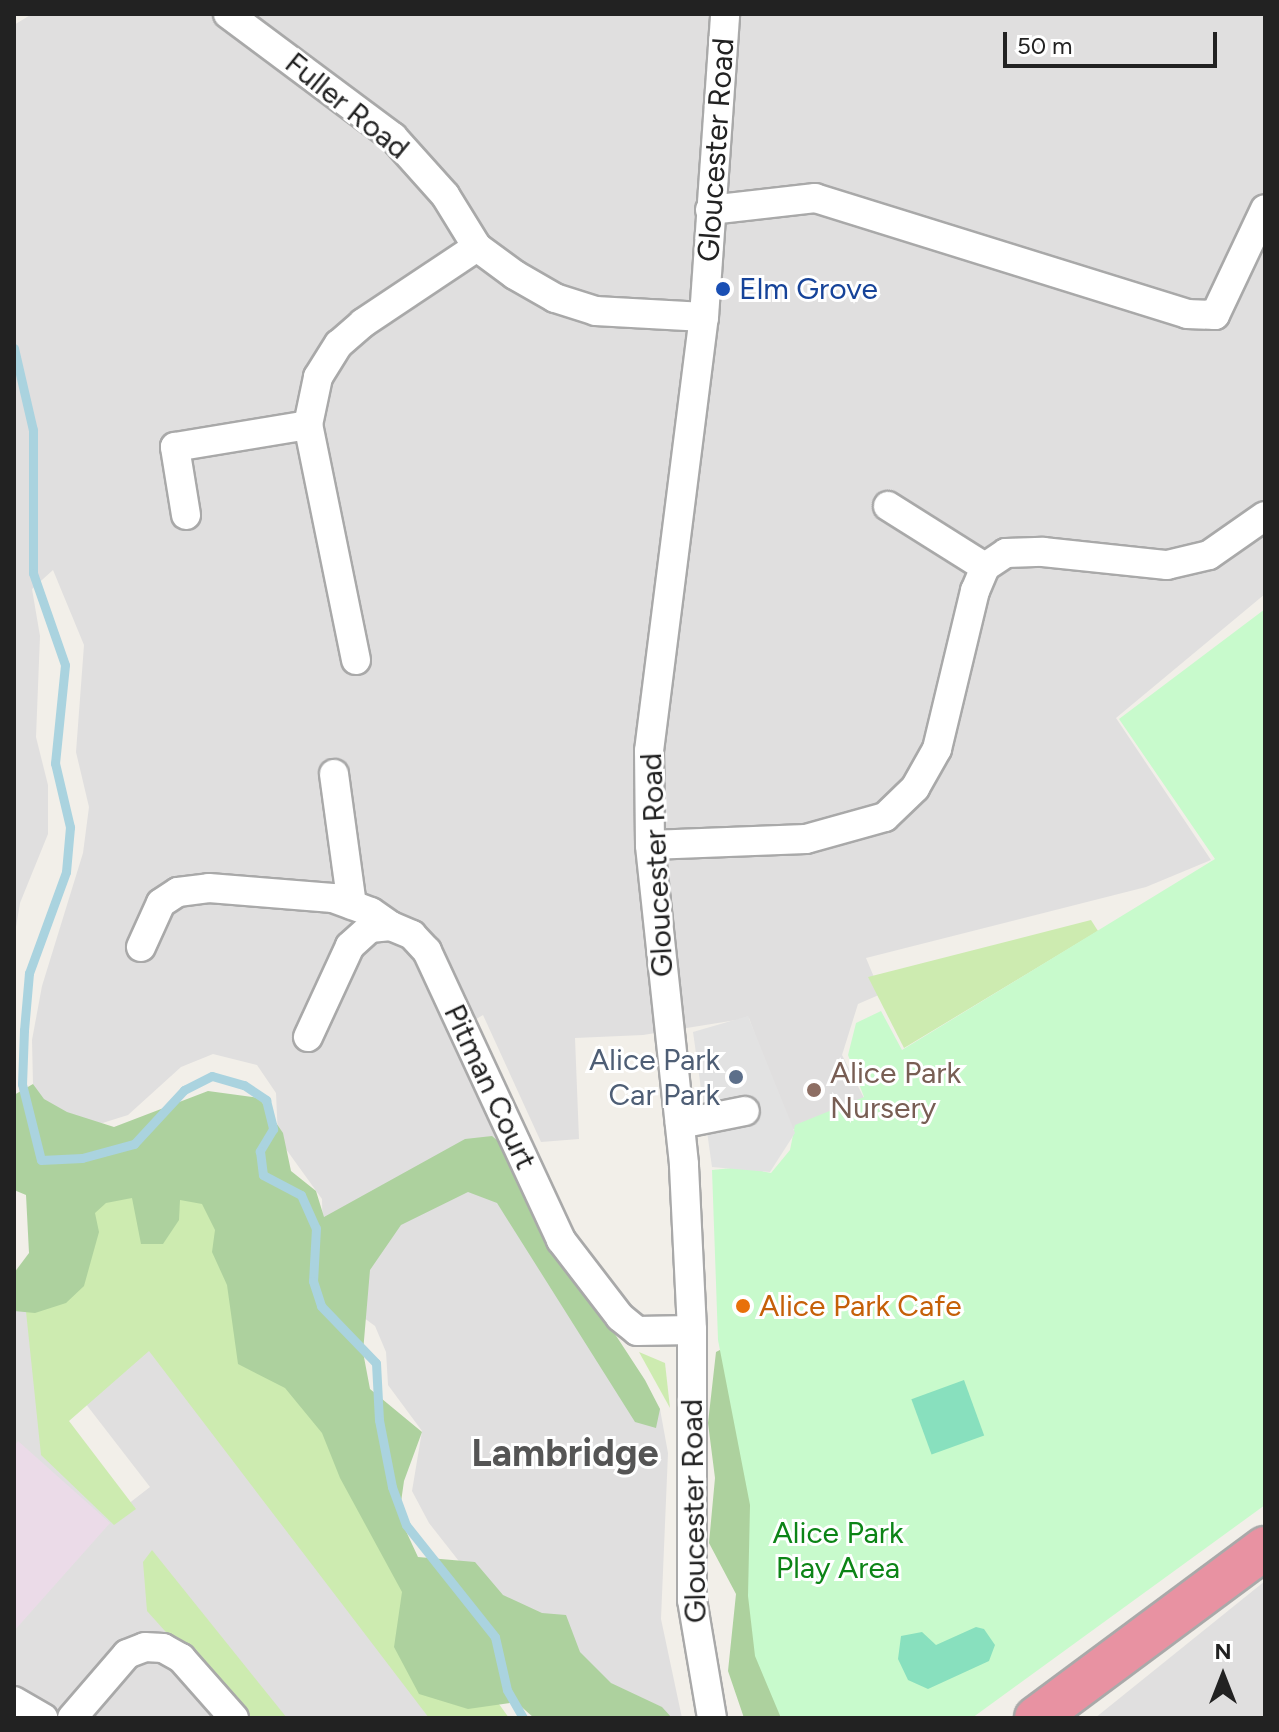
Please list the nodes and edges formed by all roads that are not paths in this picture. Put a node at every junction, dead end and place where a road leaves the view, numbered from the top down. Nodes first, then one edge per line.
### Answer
1 (228, 14) edge
2 (725, 14) edge
3 (1265, 209) edge
4 (710, 210) junction
5 (477, 247) junction
6 (704, 317) junction
7 (308, 425) junction
8 (888, 506) dead end
9 (186, 515) dead end
10 (1265, 516) edge
11 (985, 567) junction
12 (356, 660) dead end
13 (334, 774) dead end
14 (650, 845) junction
15 (352, 905) junction
16 (391, 926) junction
17 (141, 947) dead end
18 (308, 1037) dead end
19 (745, 1111) dead end
20 (680, 1124) junction
21 (692, 1330) junction
22 (1265, 1548) edge
23 (14, 1701) edge
24 (43, 1718) edge
25 (72, 1718) edge
26 (234, 1718) edge
27 (712, 1718) edge
28 (1036, 1718) edge

1 - 5 street, Fuller Road
2 - 4 street, Gloucester Road
3 - 4 street
4 - 6 street, Gloucester Road
5 - 6 street, Fuller Road
5 - 7 street
6 - 14 street, Gloucester Road
7 - 9 street
7 - 12 street
8 - 11 street
10 - 11 street
11 - 14 street
13 - 15 street
14 - 20 street, Gloucester Road
15 - 16 street
15 - 17 street
16 - 18 street
16 - 21 street, Pitman Court
19 - 20 street
20 - 21 street, Gloucester Road
21 - 27 street, Gloucester Road
22 - 28 highway
23 - 24 street
25 - 26 street

